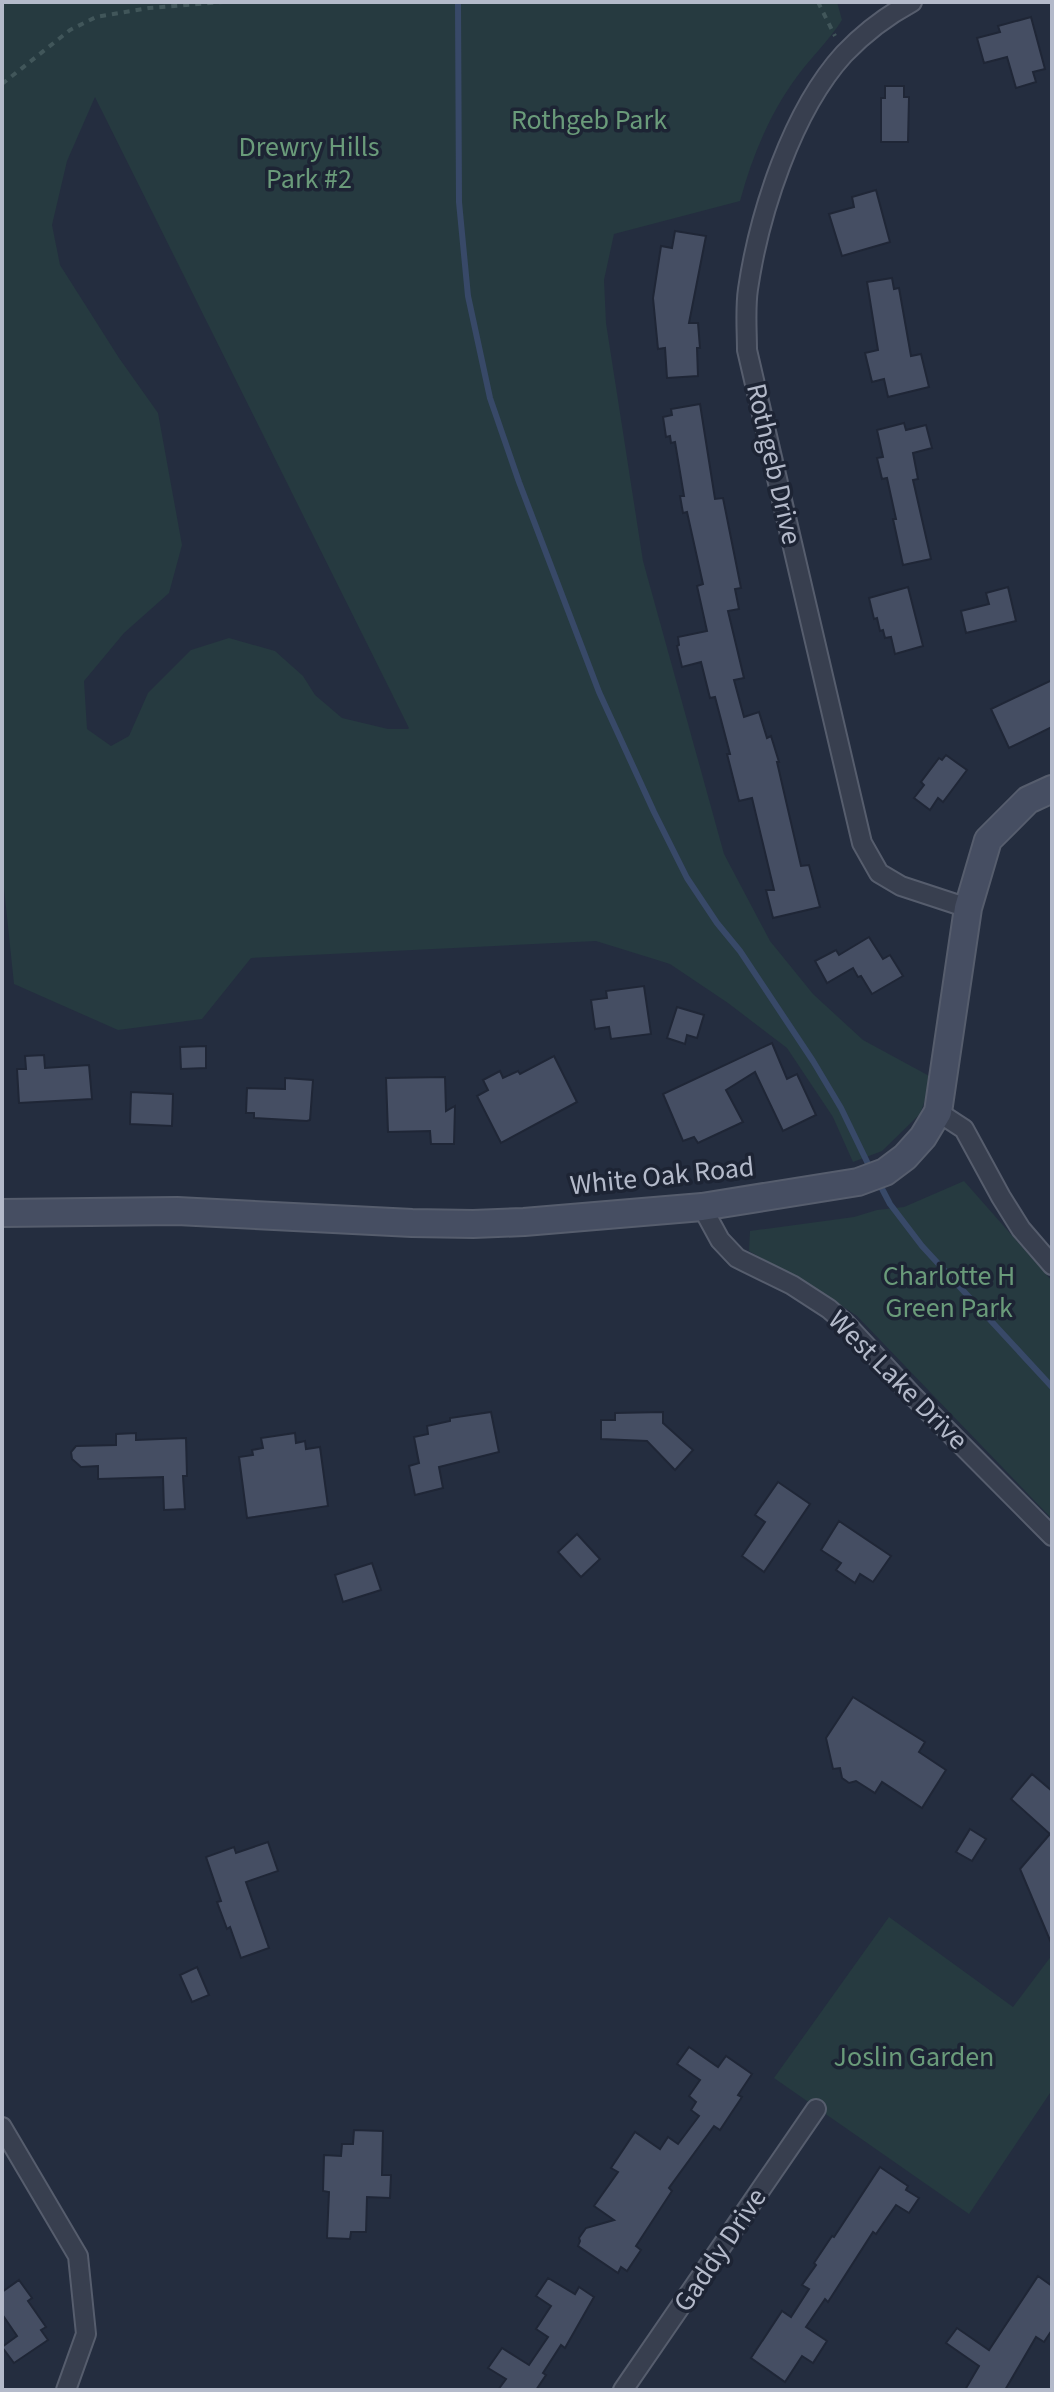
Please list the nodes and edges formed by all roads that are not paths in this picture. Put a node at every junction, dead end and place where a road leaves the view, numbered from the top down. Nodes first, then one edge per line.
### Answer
1 (912, 2) edge
2 (1052, 789) edge
3 (968, 908) junction
4 (938, 1112) junction
5 (702, 1207) junction
6 (2, 1213) edge
7 (1052, 1265) edge
8 (1052, 1536) edge
9 (816, 2109) dead end
10 (2, 2127) edge
11 (66, 2390) edge
12 (623, 2390) edge

1 - 3 street, Rothgeb Drive
2 - 3 street, White Oak Road
3 - 4 street, White Oak Road
4 - 5 street, White Oak Road
4 - 7 street
5 - 6 street, White Oak Road
5 - 8 street, West Lake Drive
9 - 12 street, Gaddy Drive
10 - 11 street

